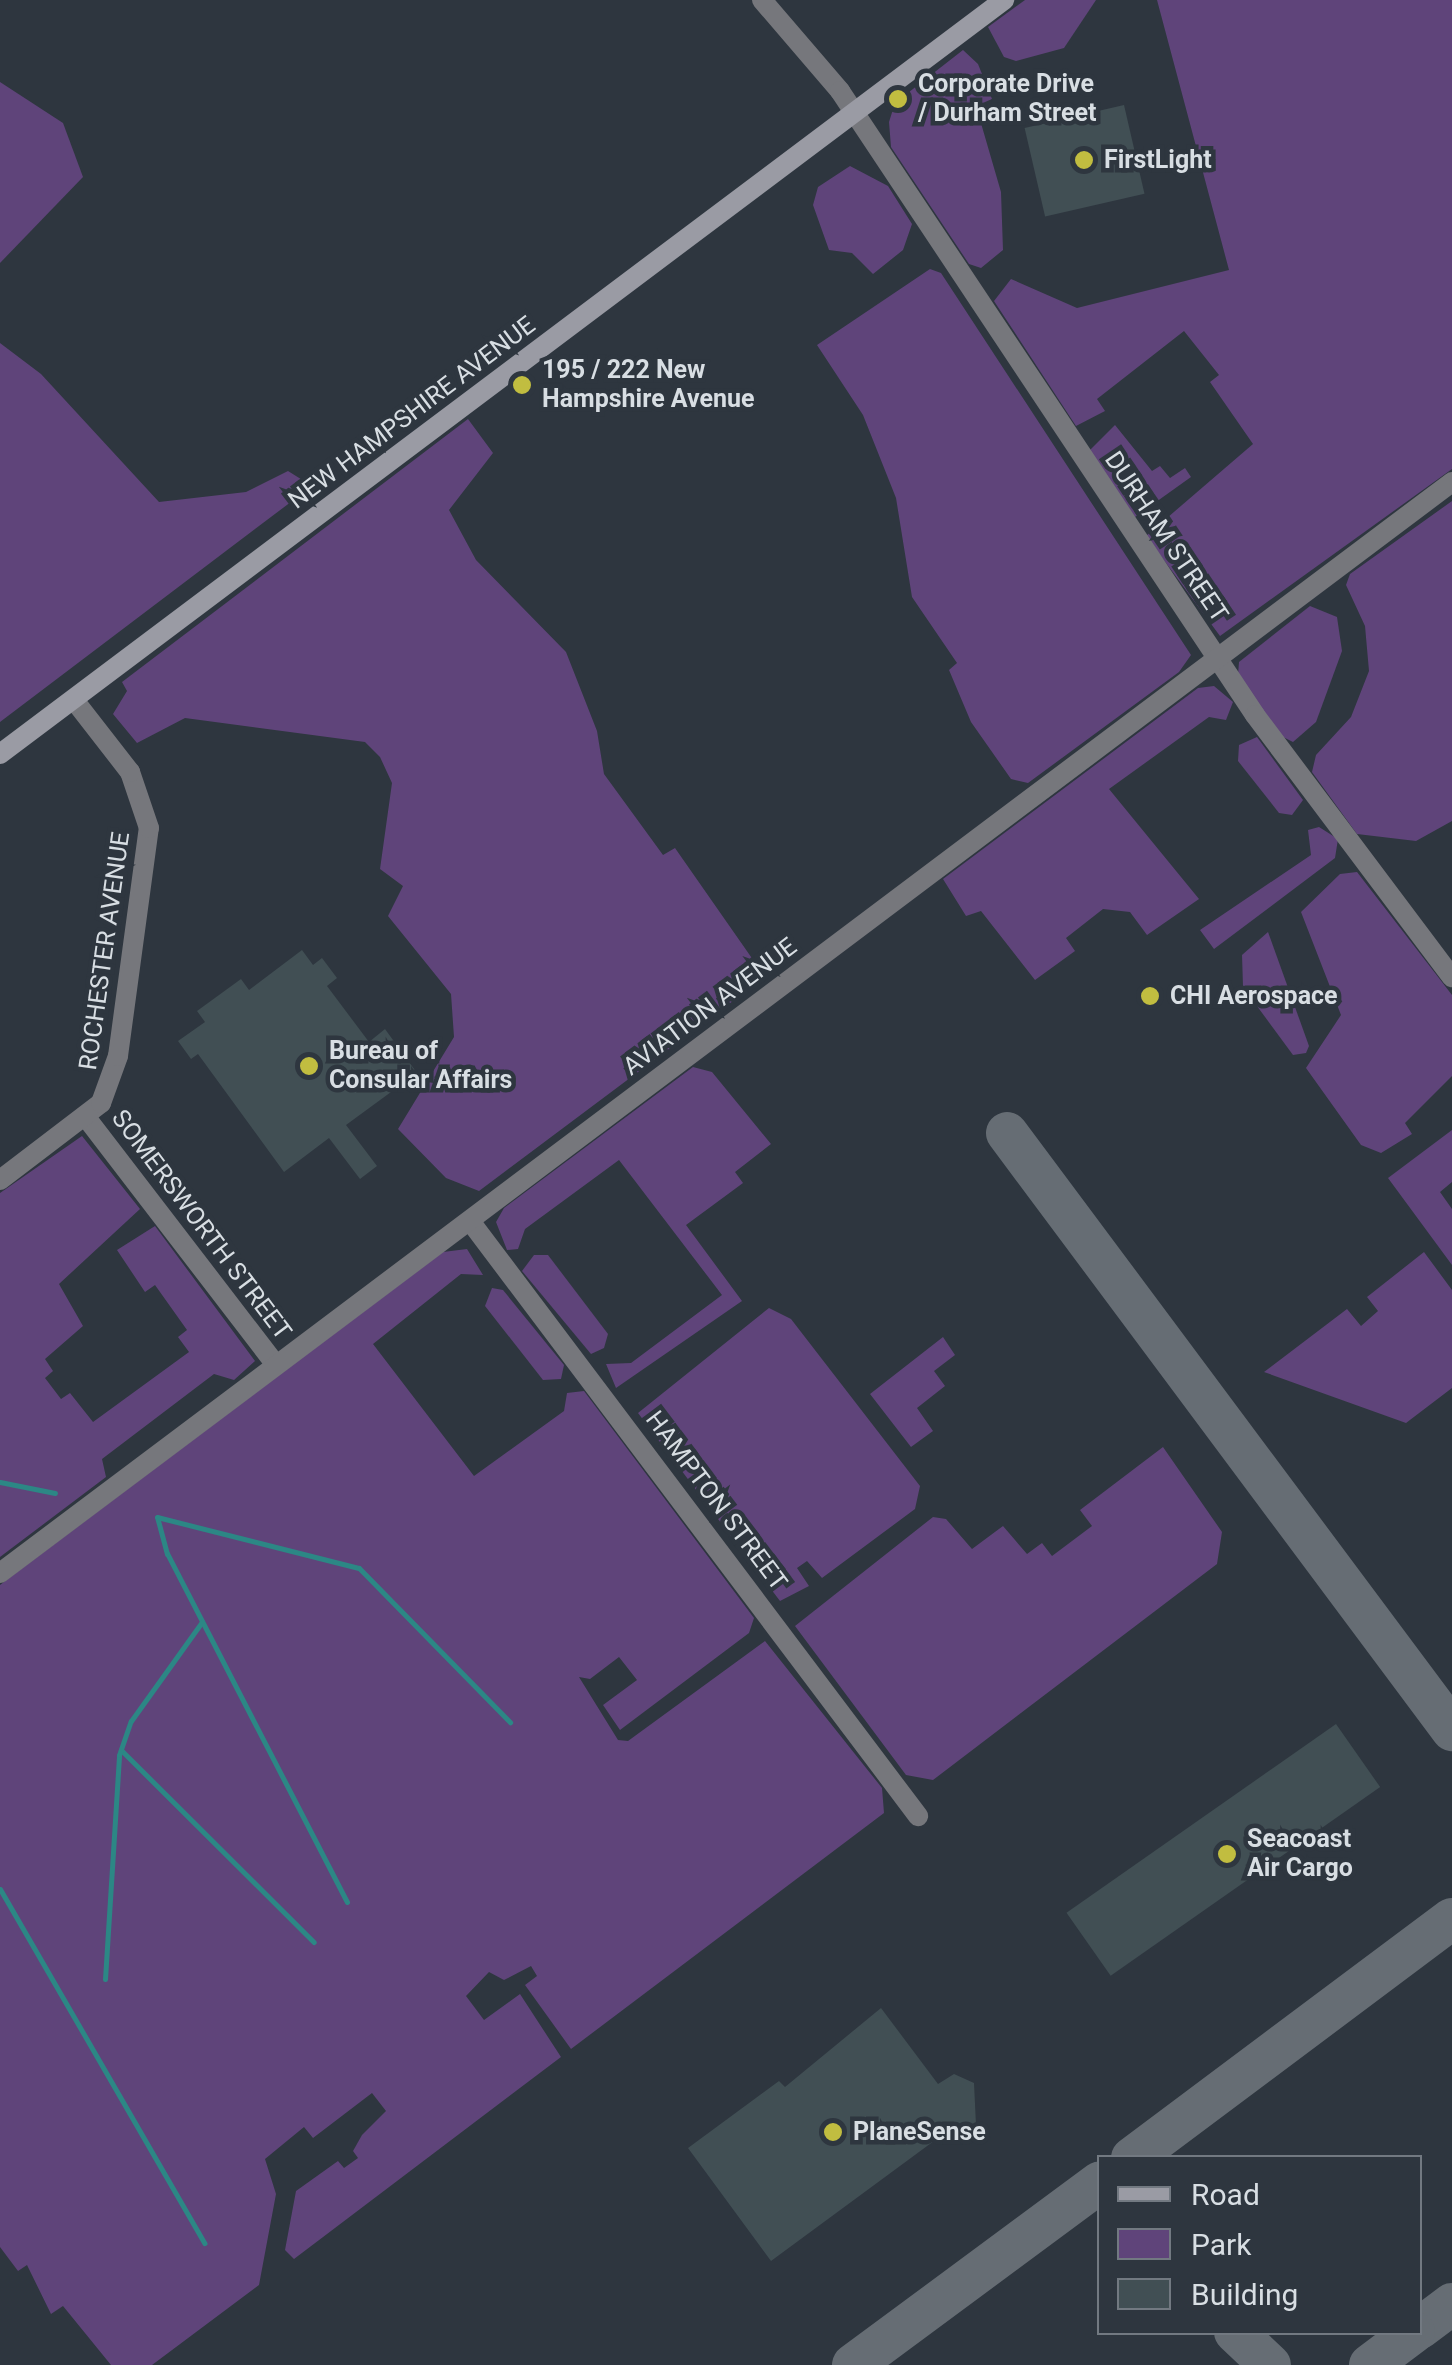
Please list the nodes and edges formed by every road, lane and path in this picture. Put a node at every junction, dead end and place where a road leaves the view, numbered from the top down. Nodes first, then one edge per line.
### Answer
1 (762, 0) edge
2 (1004, 0) edge
3 (855, 112) junction
4 (1452, 482) edge
5 (1216, 658) junction
6 (74, 700) junction
7 (0, 754) edge
8 (1452, 977) edge
9 (85, 1116) junction
10 (0, 1180) edge
11 (470, 1220) junction
12 (276, 1365) junction
13 (0, 1573) edge
14 (918, 1816) dead end

1 - 3 street, DURHAM STREET
2 - 3 street, NEW HAMPSHIRE AVENUE
3 - 5 street, DURHAM STREET
3 - 6 street, NEW HAMPSHIRE AVENUE
4 - 5 street, AVIATION AVENUE
5 - 8 street, DURHAM STREET
5 - 11 street, AVIATION AVENUE
6 - 7 street, NEW HAMPSHIRE AVENUE
6 - 9 street, ROCHESTER AVENUE
9 - 10 street, ROCHESTER AVENUE
9 - 12 street, SOMERSWORTH STREET
11 - 12 street, AVIATION AVENUE
11 - 14 street, HAMPTON STREET
12 - 13 street, AVIATION AVENUE

